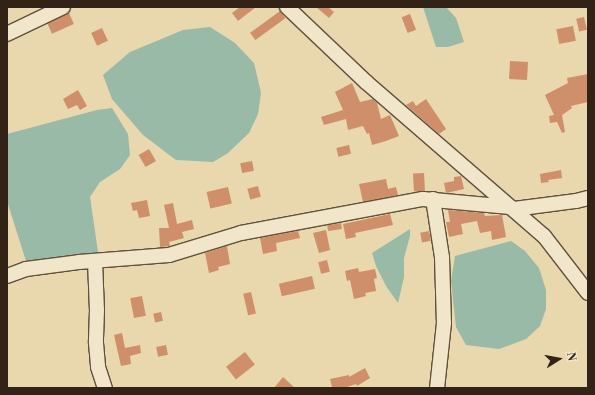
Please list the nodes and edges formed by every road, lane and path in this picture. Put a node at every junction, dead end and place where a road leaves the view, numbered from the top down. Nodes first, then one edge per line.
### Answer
1 (63, 7) edge
2 (287, 7) edge
3 (7, 34) edge
4 (588, 198) edge
5 (433, 199) junction
6 (512, 208) junction
7 (95, 261) junction
8 (7, 276) edge
9 (588, 293) edge
10 (105, 388) edge
11 (437, 388) edge

1 - 3 street
2 - 6 street
4 - 6 street
5 - 6 street
5 - 7 street
5 - 11 street
6 - 9 street
7 - 8 street
7 - 10 street

